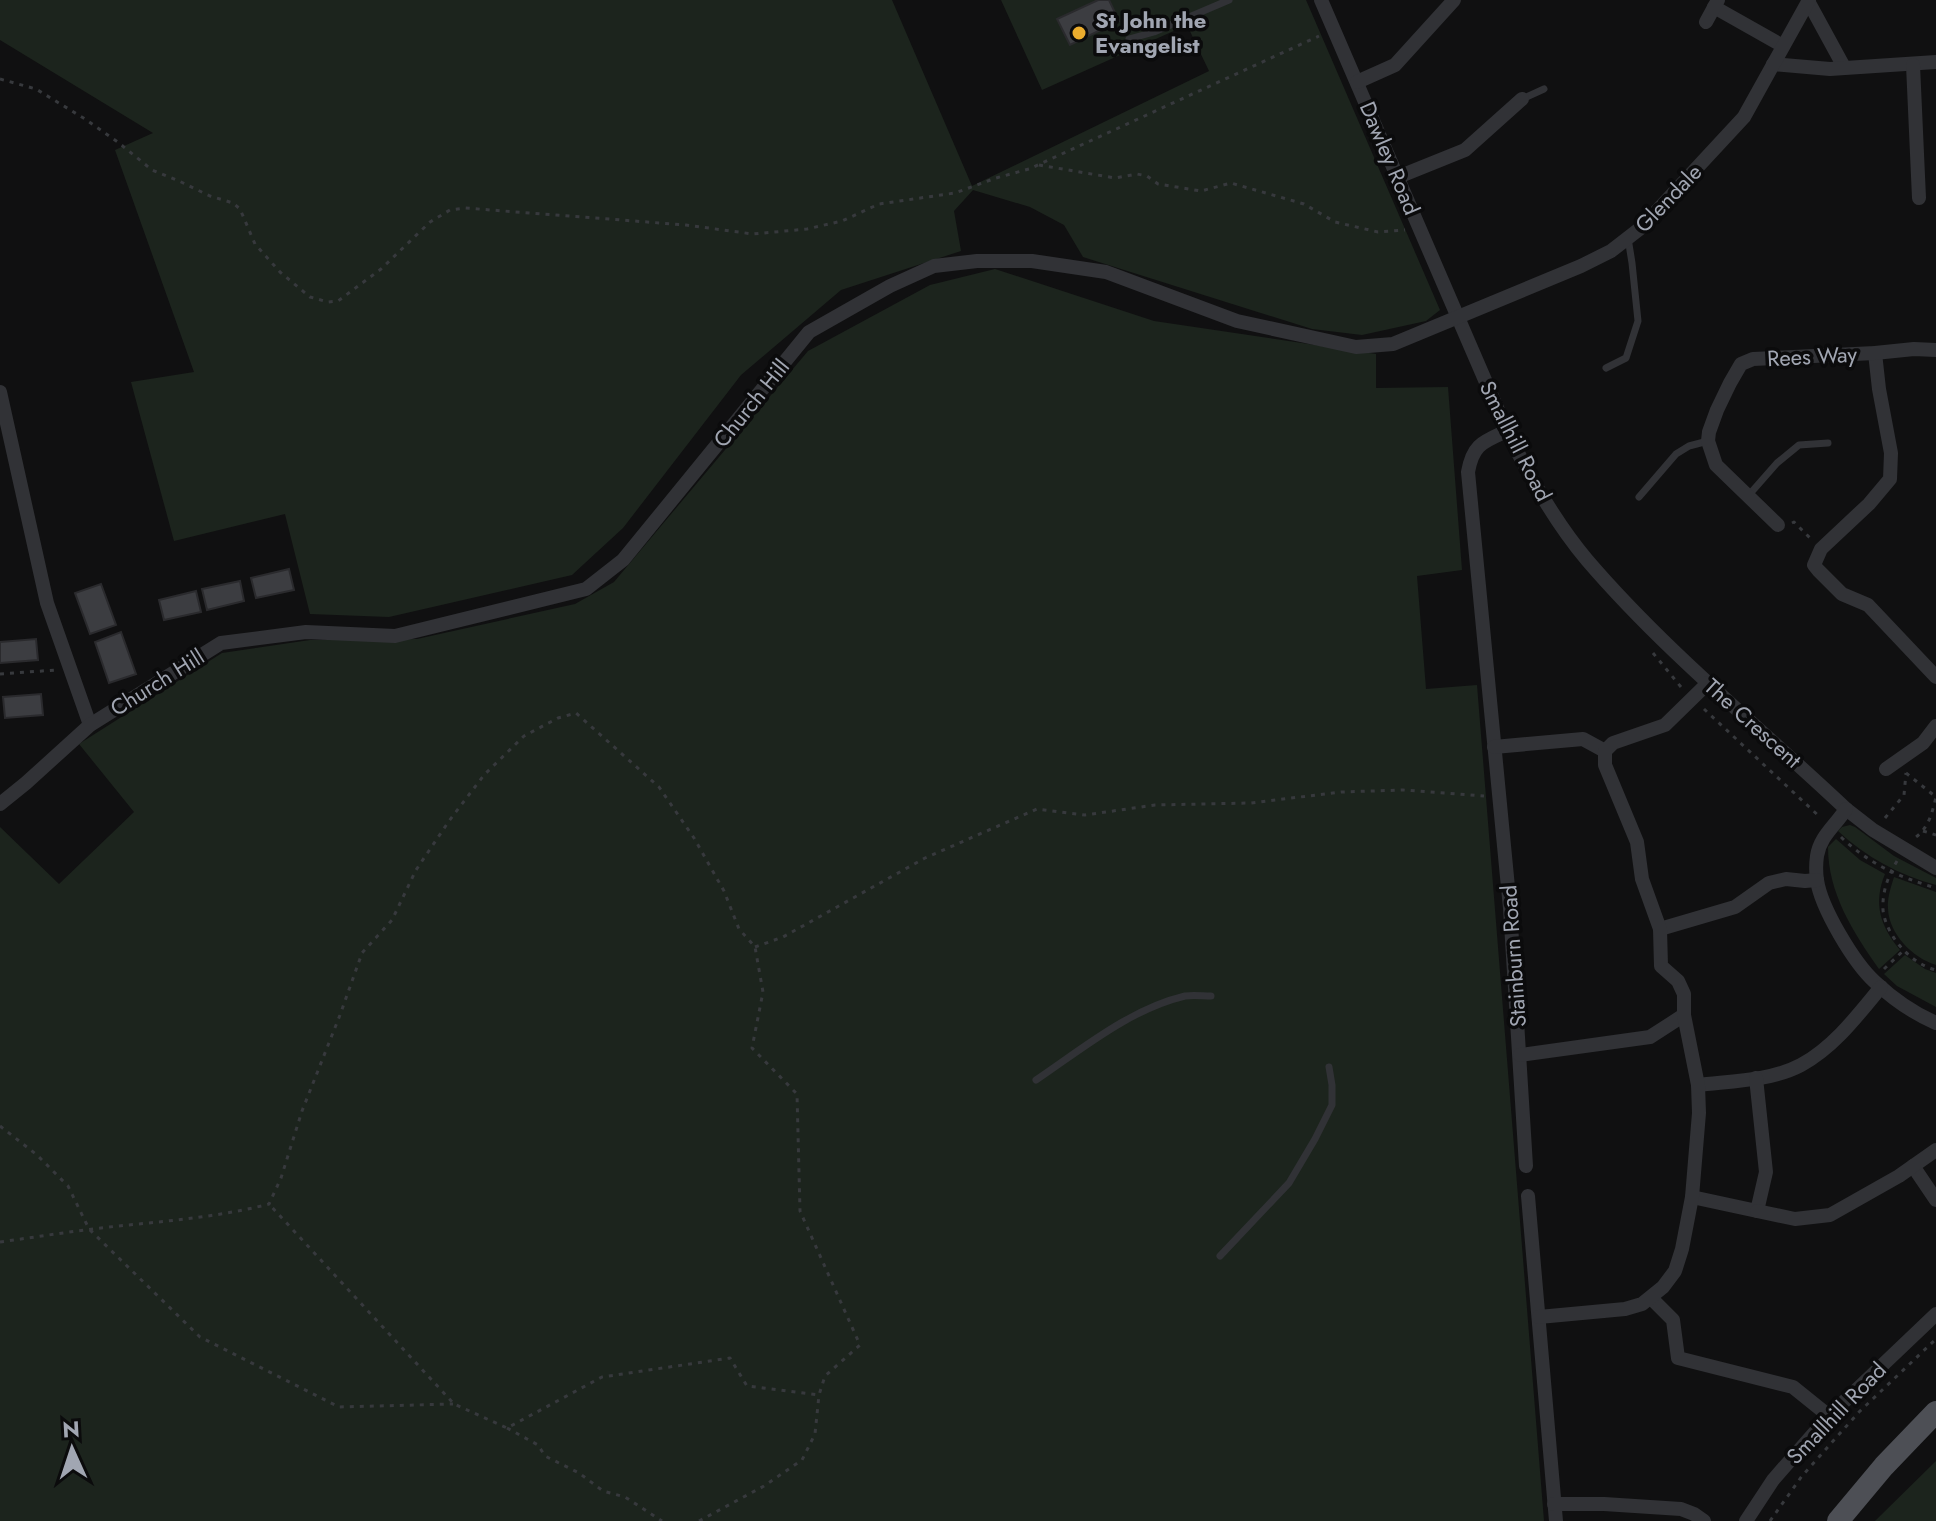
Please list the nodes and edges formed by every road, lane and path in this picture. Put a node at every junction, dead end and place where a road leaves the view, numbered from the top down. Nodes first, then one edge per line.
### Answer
1 (1229, 0) edge
2 (1321, 0) edge
3 (1454, 0) edge
4 (1809, 1) edge
5 (1716, 3) edge
6 (1706, 22) dead end
7 (1333, 29) junction
8 (1129, 39) dead end
9 (1783, 46) junction
10 (1936, 62) edge
11 (1773, 64) junction
12 (1913, 65) junction
13 (1844, 67) junction
14 (0, 79) edge
15 (1357, 82) junction
16 (1544, 89) dead end
17 (1522, 99) joint
18 (1039, 165) junction
19 (1398, 177) junction
20 (1919, 198) dead end
21 (1420, 229) junction
22 (1628, 238) junction
23 (1458, 316) junction
24 (1936, 350) edge
25 (1875, 353) junction
26 (1606, 368) dead end
27 (0, 392) edge
28 (1507, 431) junction
29 (1708, 441) junction
30 (1828, 443) dead end
31 (1748, 496) junction
32 (1639, 497) dead end
33 (1778, 525) joint
34 (1821, 549) junction
35 (1586, 559) joint
36 (1656, 634) junction
37 (70, 668) junction
38 (0, 674) edge
39 (1936, 677) edge
40 (1708, 683) junction
41 (1692, 699) junction
42 (90, 725) junction
43 (1936, 726) edge
44 (1494, 747) junction
45 (1605, 751) junction
46 (1886, 769) dead end
47 (1906, 773) dead end
48 (1904, 795) dead end
49 (1499, 798) junction
50 (0, 804) edge
51 (1846, 809) junction
52 (1882, 820) dead end
53 (1831, 827) junction
54 (1923, 831) junction
55 (1936, 835) edge
56 (1916, 837) dead end
57 (1936, 868) edge
58 (1891, 871) junction
59 (1817, 880) junction
60 (1936, 888) edge
61 (1660, 929) junction
62 (755, 947) junction
63 (1904, 950) junction
64 (1936, 970) edge
65 (1881, 979) junction
66 (1211, 996) dead end
67 (1684, 1015) junction
68 (1936, 1023) edge
69 (1520, 1055) junction
70 (1329, 1067) dead end
71 (1756, 1078) junction
72 (1036, 1080) dead end
73 (1698, 1085) junction
74 (0, 1126) edge
75 (1936, 1150) edge
76 (1526, 1166) dead end
77 (1913, 1166) junction
78 (1528, 1196) dead end
79 (1692, 1197) junction
80 (1936, 1200) edge
81 (269, 1204) junction
82 (1757, 1211) junction
83 (89, 1229) junction
84 (0, 1242) edge
85 (1220, 1256) dead end
86 (1651, 1298) junction
87 (1936, 1314) edge
88 (1539, 1317) junction
89 (1936, 1339) edge
90 (819, 1395) junction
91 (454, 1404) junction
92 (1936, 1412) edge
93 (1829, 1416) junction
94 (507, 1428) junction
95 (1554, 1504) junction
96 (662, 1521) edge
97 (699, 1521) edge
98 (1556, 1521) edge
99 (1704, 1521) edge
100 (1746, 1521) edge
101 (1770, 1521) edge
102 (1838, 1521) edge

1 - 8 lane
2 - 7 street, Dawley Road
3 - 15 street
4 - 9 street, Glendale
4 - 13 street
5 - 6 street
5 - 9 street
7 - 15 street, Dawley Road
7 - 18 path
9 - 11 street, Glendale
10 - 12 street
11 - 13 street
11 - 22 street, Glendale
12 - 13 street
12 - 20 street
14 - 18 path
15 - 19 street, Dawley Road
16 - 17 lane
17 - 19 street
18 - 21 path
19 - 21 street, Dawley Road
21 - 23 street, Dawley Road
22 - 23 street, Glendale
22 - 26 lane
23 - 28 street, Smallhill Road
23 - 42 street, Church Hill
24 - 25 street, Rees Way
25 - 29 street, Rees Way
25 - 34 street
27 - 37 street
28 - 35 street, Smallhill Road
28 - 44 street, Stainburn Road
29 - 31 street
29 - 32 lane
30 - 31 lane
31 - 33 street
33 - 34 path
34 - 39 street
35 - 36 street, The Crescent
36 - 40 street, The Crescent
36 - 41 path
37 - 38 path
37 - 42 street
40 - 41 street
40 - 51 street, The Crescent
41 - 45 street
41 - 53 path
42 - 50 street, Church Hill
43 - 46 street
44 - 45 street
44 - 49 street, Stainburn Road
45 - 61 street
47 - 54 path
48 - 52 path
49 - 62 path
49 - 69 street, Stainburn Road
51 - 53 street
51 - 57 street, The Crescent
53 - 58 path
53 - 59 street
54 - 55 path
54 - 56 path
58 - 60 path
58 - 63 path
59 - 61 street
59 - 65 street
61 - 67 street
62 - 81 path
62 - 90 path
63 - 64 path
63 - 65 path
65 - 68 street
65 - 71 street
66 - 72 lane
67 - 69 street
67 - 73 street
69 - 76 street, Stainburn Road
70 - 85 lane
71 - 73 street
71 - 82 street
73 - 79 street
74 - 83 path
75 - 77 street
77 - 80 street
77 - 82 street
78 - 88 street
79 - 82 street
79 - 86 street
81 - 83 path
81 - 91 path
83 - 84 path
83 - 91 path
86 - 88 street
86 - 93 street
87 - 93 street, Smallhill Road
88 - 95 street
89 - 101 path
90 - 94 path
90 - 97 path
91 - 94 path
92 - 102 main road
93 - 100 street, Smallhill Road
94 - 96 path
95 - 98 street
95 - 99 street

